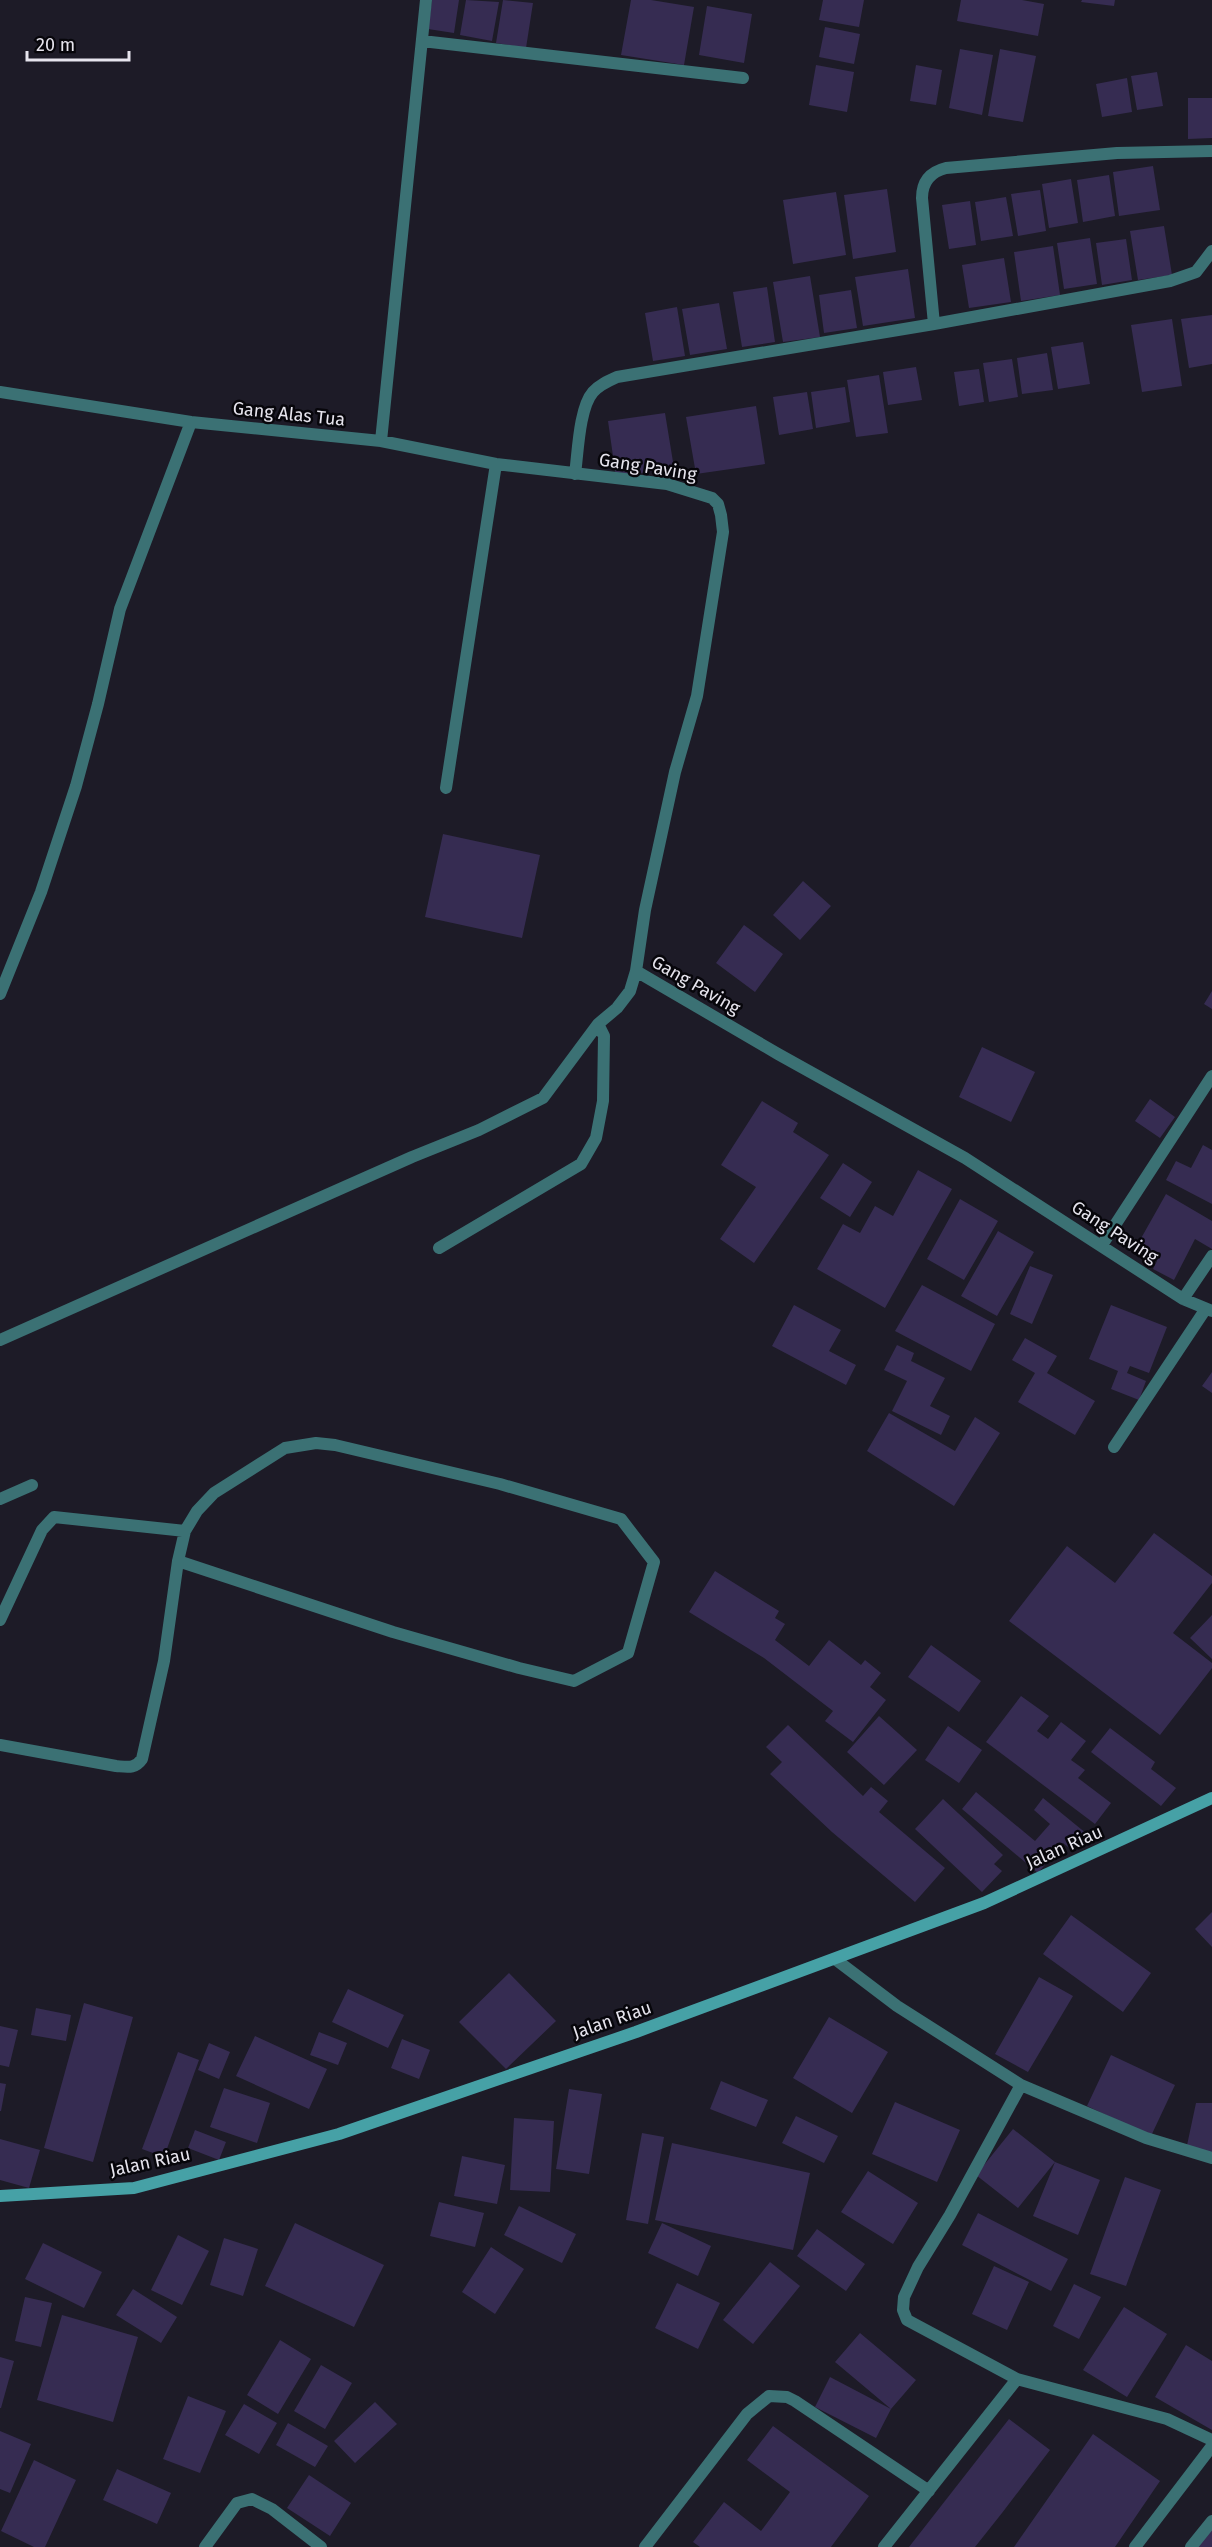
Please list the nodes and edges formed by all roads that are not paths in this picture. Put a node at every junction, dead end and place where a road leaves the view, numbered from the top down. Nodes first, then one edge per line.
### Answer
1 (426, 0) edge
2 (422, 41) junction
3 (742, 78) dead end
4 (1212, 151) edge
5 (1212, 251) edge
6 (934, 324) junction
7 (0, 392) edge
8 (191, 422) junction
9 (381, 441) junction
10 (496, 464) junction
11 (575, 474) junction
12 (446, 788) dead end
13 (636, 971) junction
14 (0, 994) edge
15 (598, 1024) junction
16 (1212, 1076) edge
17 (1102, 1245) junction
18 (439, 1248) dead end
19 (1212, 1256) edge
20 (1183, 1299) junction
21 (1208, 1310) edge
22 (0, 1340) edge
23 (1114, 1447) dead end
24 (32, 1485) dead end
25 (0, 1499) edge
26 (185, 1531) junction
27 (178, 1561) junction
28 (0, 1620) edge
29 (0, 1744) edge
30 (1212, 1798) edge
31 (835, 1959) junction
32 (1021, 2085) junction
33 (1212, 2158) edge
34 (0, 2196) edge
35 (1017, 2379) junction
36 (1212, 2440) edge
37 (1212, 2446) edge
38 (928, 2491) junction
39 (1212, 2522) edge
40 (205, 2547) edge
41 (321, 2547) edge
42 (645, 2547) edge
43 (884, 2547) edge
44 (1135, 2547) edge
45 (1191, 2547) edge

1 - 2 street
2 - 3 street
2 - 9 street
4 - 6 street
5 - 6 street
6 - 11 street
7 - 8 street, Gang Alas Tua
8 - 9 street, Gang Alas Tua
8 - 14 street
9 - 10 street, Gang Alas Tua
10 - 11 street, Gang Alas Tua
10 - 12 street
11 - 13 street, Gang Paving
13 - 15 street
13 - 17 street, Gang Paving
15 - 18 street
15 - 22 street
16 - 17 street
17 - 20 street, Gang Paving
19 - 20 street
20 - 21 street, Gang Paving
21 - 23 street
24 - 25 street
26 - 27 street
26 - 27 street
26 - 28 street
27 - 29 street
30 - 31 main road, Jalan Riau
31 - 32 street
31 - 34 main road, Jalan Riau
32 - 33 street
32 - 35 street
35 - 36 street
35 - 38 street
37 - 44 street
38 - 42 street
38 - 43 street
39 - 45 street
40 - 41 street

